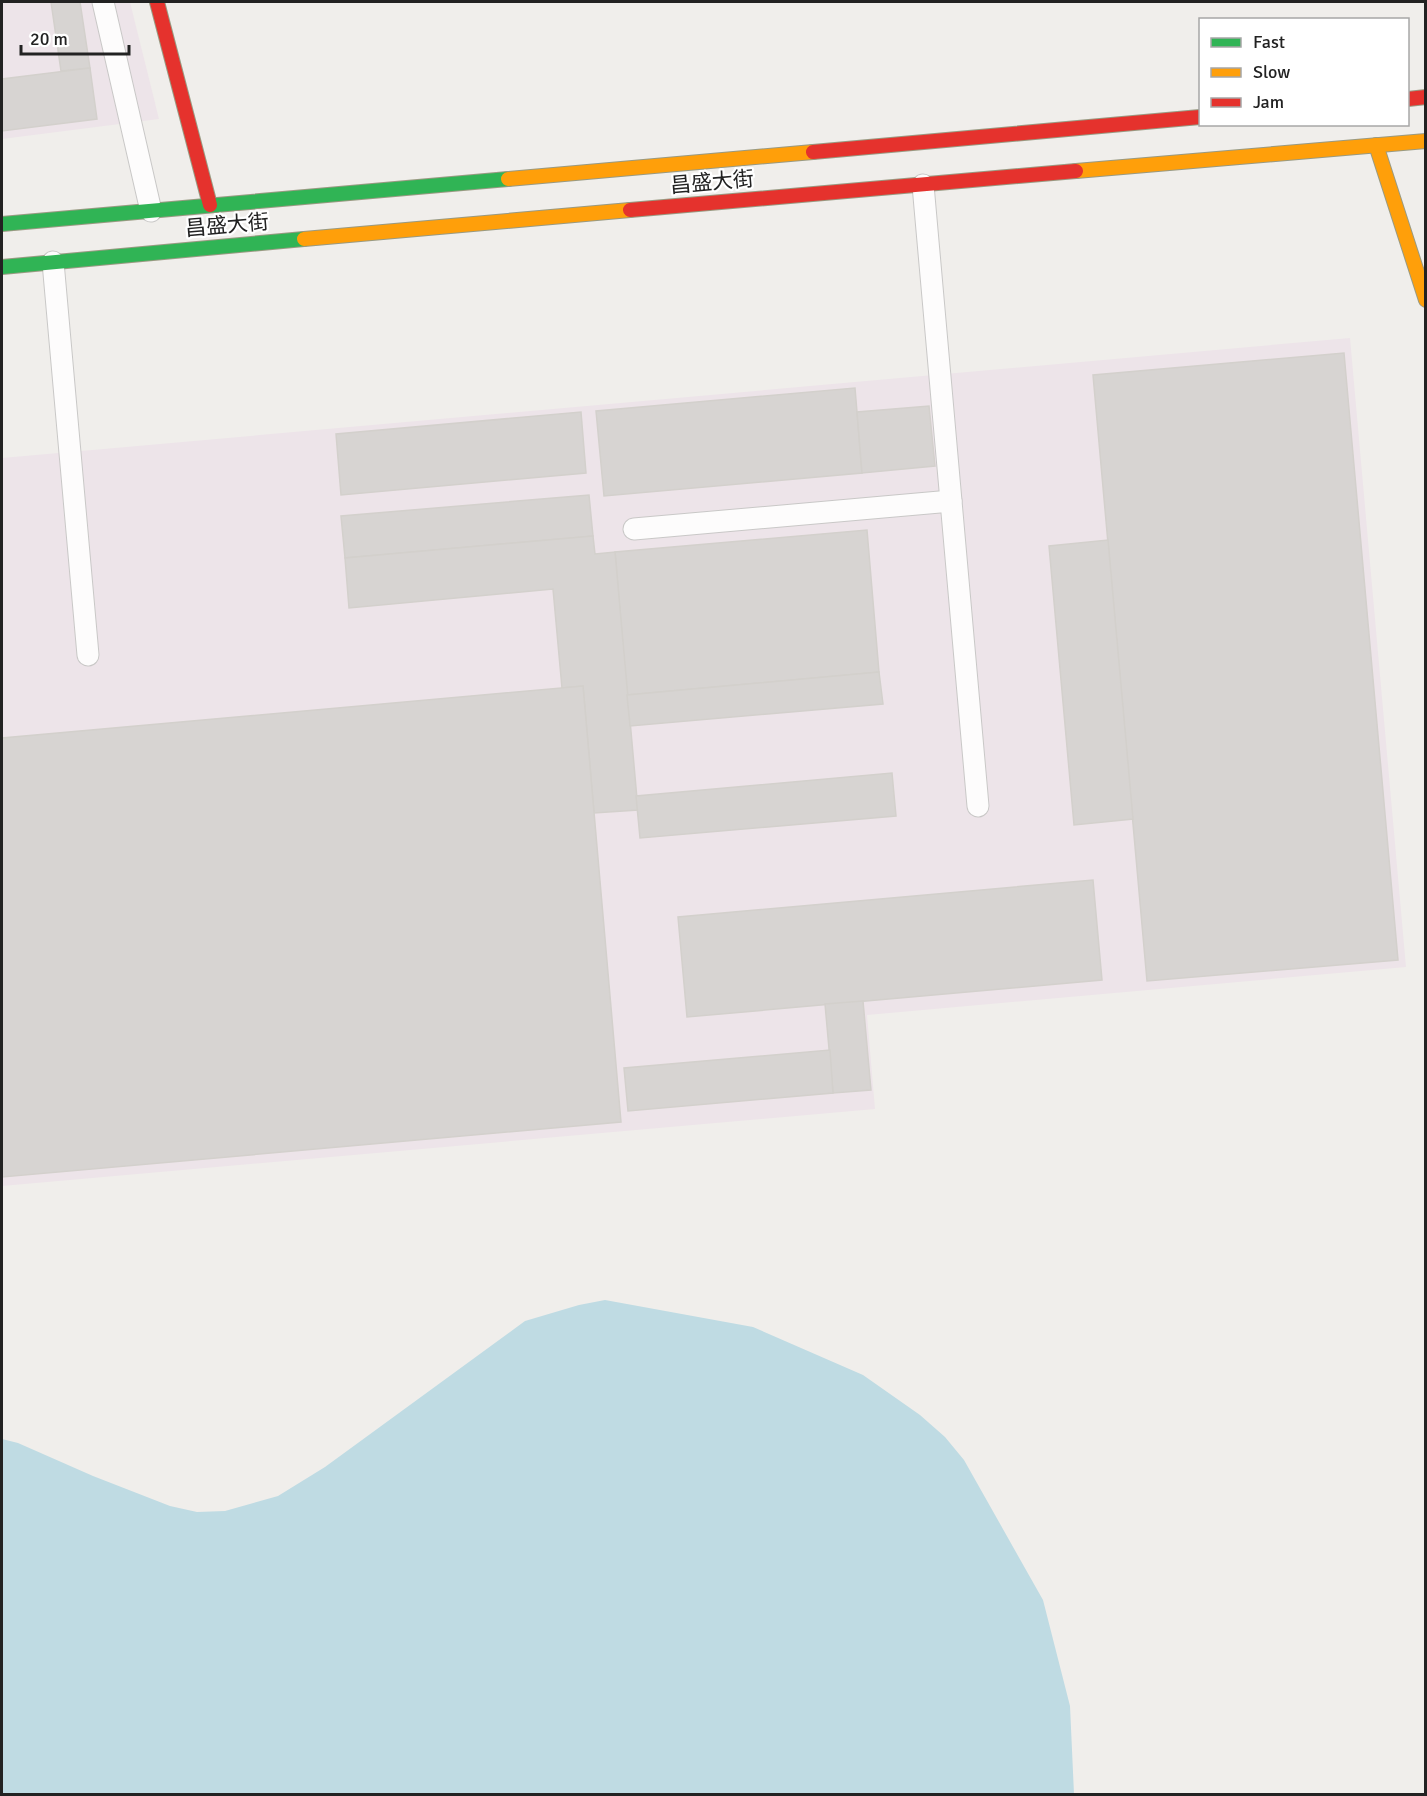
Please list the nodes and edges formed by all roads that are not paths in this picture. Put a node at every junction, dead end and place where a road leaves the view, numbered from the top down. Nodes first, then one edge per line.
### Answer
1 (103, 2) edge
2 (157, 2) edge
3 (1425, 98) edge
4 (1409, 99) edge
5 (1199, 117) edge
6 (1425, 141) edge
7 (1377, 145) junction
8 (922, 185) junction
9 (210, 205) junction
10 (152, 210) junction
11 (2, 224) edge
12 (53, 262) junction
13 (2, 267) edge
14 (1425, 300) edge
15 (951, 501) junction
16 (634, 529) dead end
17 (88, 655) dead end
18 (978, 806) dead end

1 - 10 lane
2 - 9 main road
3 - 4 main road
5 - 9 main road, 昌盛大街
6 - 7 main road, 昌盛大街
7 - 8 main road, 昌盛大街
7 - 14 main road
8 - 12 main road, 昌盛大街
8 - 15 lane
9 - 10 main road, 昌盛大街
10 - 11 main road, 昌盛大街
12 - 13 main road, 昌盛大街
12 - 17 lane
15 - 16 lane
15 - 18 lane

